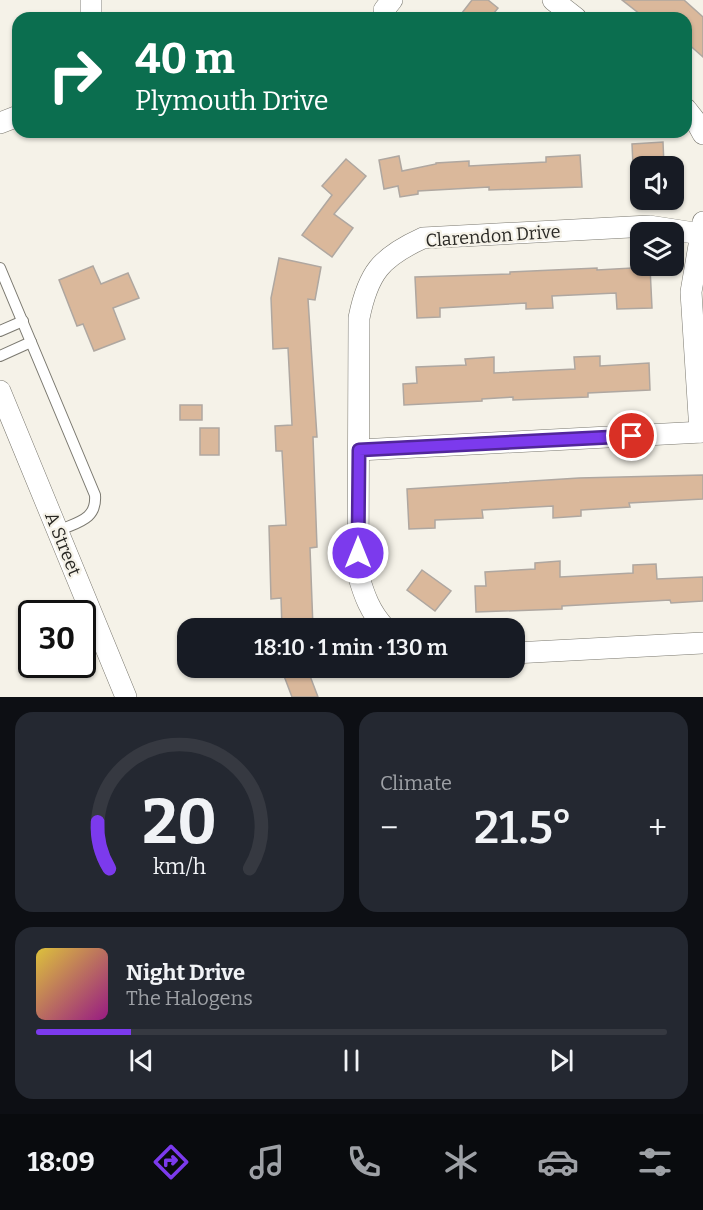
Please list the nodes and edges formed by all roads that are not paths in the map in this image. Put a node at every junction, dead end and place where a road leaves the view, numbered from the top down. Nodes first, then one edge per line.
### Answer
1 (553, 0) edge
2 (568, 12) edge
3 (692, 116) edge
4 (703, 134) edge
5 (702, 228) edge
6 (0, 268) edge
7 (23, 321) junction
8 (0, 331) edge
9 (31, 342) junction
10 (0, 356) edge
11 (0, 391) edge
12 (702, 432) edge
13 (359, 450) junction
14 (58, 531) junction
15 (376, 618) edge
16 (703, 643) edge
17 (525, 652) edge
18 (126, 697) edge

1 - 2 street
3 - 4 street
5 - 12 street
5 - 13 street, Clarendon Drive
6 - 7 lane
7 - 8 lane
7 - 9 lane
9 - 10 lane
9 - 14 lane
11 - 14 street, A Street
12 - 13 street
13 - 15 street, Clarendon Drive
14 - 18 street, A Street
16 - 17 street

